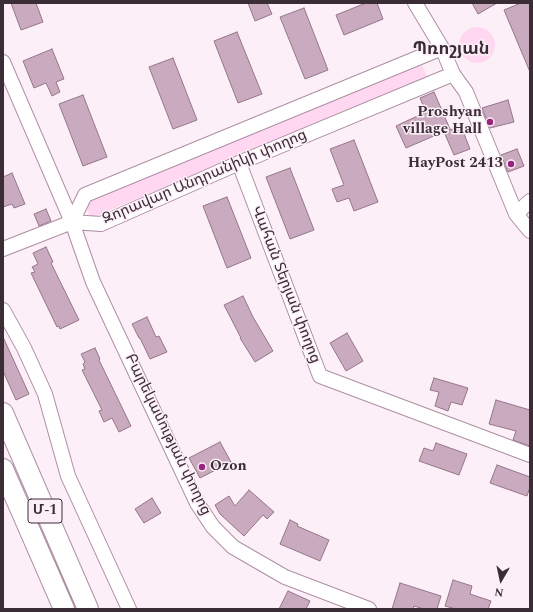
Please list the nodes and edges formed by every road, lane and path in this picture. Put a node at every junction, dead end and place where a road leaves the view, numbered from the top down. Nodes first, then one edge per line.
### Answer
1 (415, 3) edge
2 (442, 48) junction
3 (3, 62) edge
4 (453, 74) junction
5 (239, 163) junction
6 (530, 201) edge
7 (516, 214) junction
8 (72, 222) junction
9 (530, 231) edge
10 (3, 250) edge
11 (3, 310) edge
12 (3, 414) edge
13 (530, 455) edge
14 (25, 464) junction
15 (4, 471) edge
16 (64, 609) edge
17 (88, 609) edge
18 (129, 609) edge
19 (369, 609) edge

1 - 2 street
2 - 4 street
2 - 8 street, Զորավար Անդրանիկի փողոց
3 - 8 street, Բարեկամության փողոց
4 - 5 street, Զորավար Անդրանիկի փողոց
4 - 7 street
5 - 8 street, Զորավար Անդրանիկի փողոց
5 - 13 street, Վահան Տերյան փողոց
6 - 7 street
7 - 9 street
8 - 10 street
8 - 19 street, Բարեկամության փողոց
11 - 18 street
12 - 14 highway, Մ-1
14 - 15 highway
14 - 17 highway, Մ-1
15 - 16 highway, Մ-1

